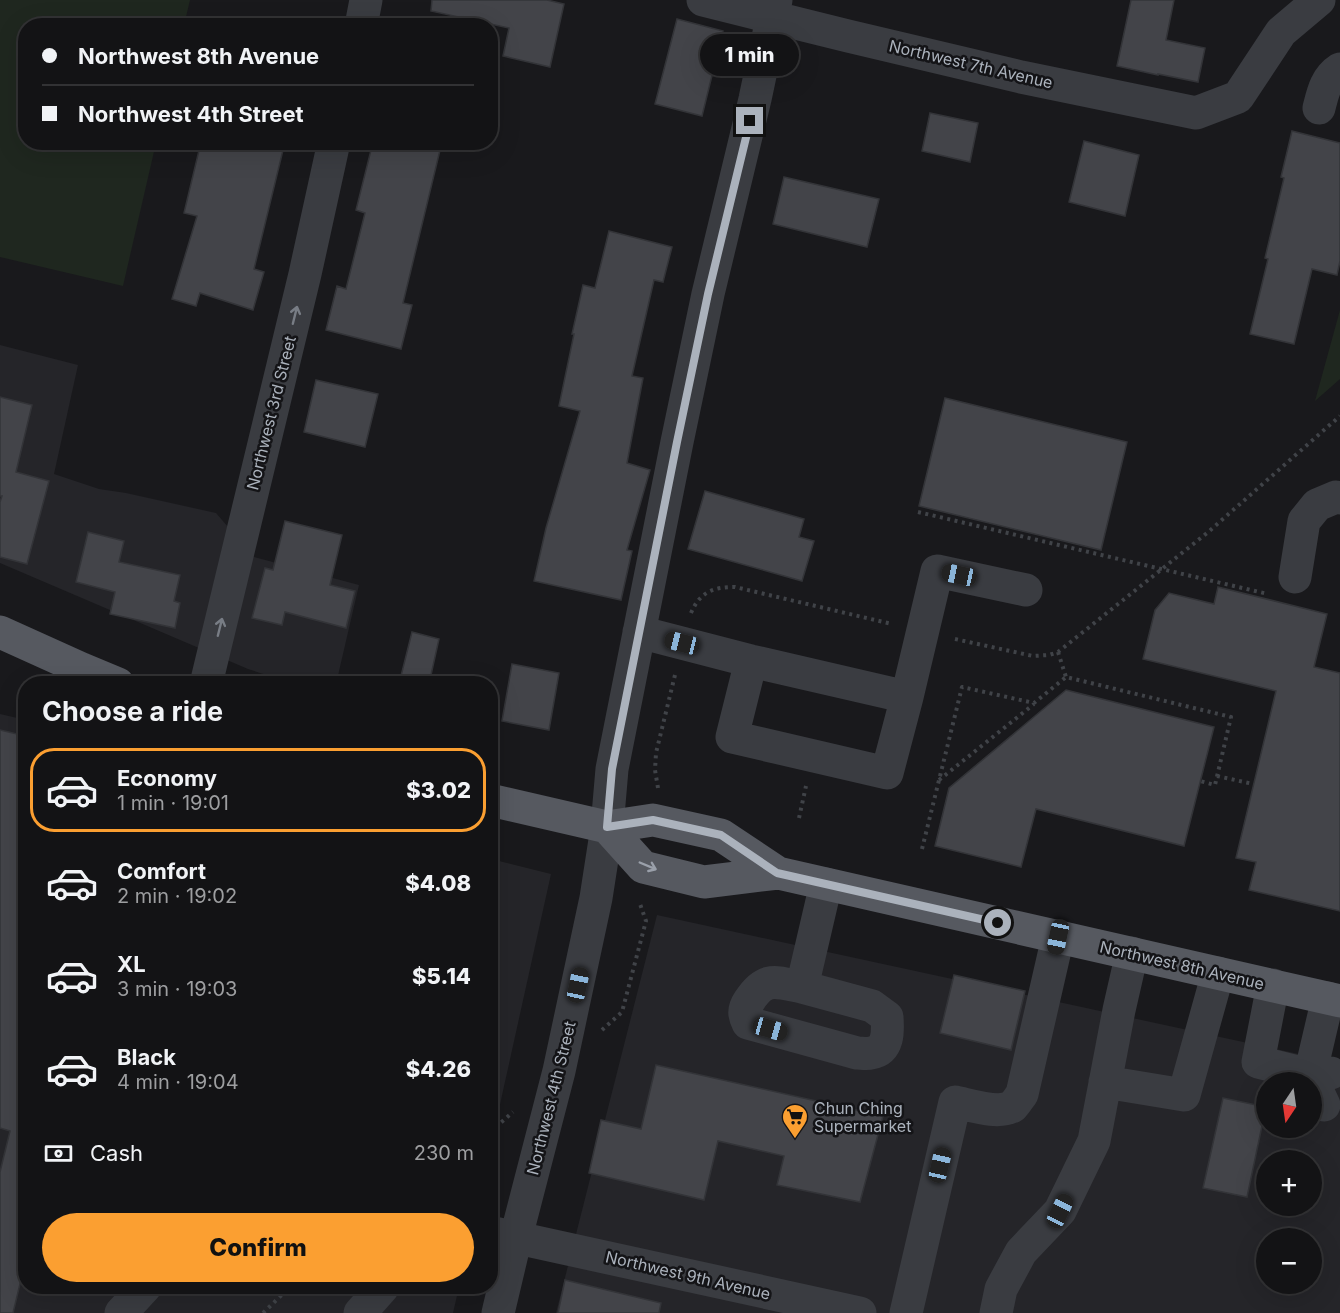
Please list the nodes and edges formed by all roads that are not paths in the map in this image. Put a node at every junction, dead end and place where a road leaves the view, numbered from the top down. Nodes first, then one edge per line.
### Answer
1 (366, 0) edge
2 (703, 0) edge
3 (1319, 0) edge
4 (774, 9) edge
5 (363, 18) edge
6 (1340, 69) edge
7 (1319, 108) dead end
8 (332, 150) edge
9 (1340, 498) edge
10 (1282, 585) road end
11 (1026, 590) dead end
12 (0, 632) edge
13 (639, 632) junction
14 (751, 661) junction
15 (99, 676) edge
16 (208, 676) edge
17 (907, 697) junction
18 (498, 802) edge
19 (607, 827) junction
20 (777, 873) junction
21 (826, 884) junction
22 (1058, 937) junction
23 (1132, 953) junction
24 (1218, 973) junction
25 (1273, 985) junction
26 (802, 987) dead end
27 (1334, 999) edge
28 (1310, 1072) edge
29 (1321, 1072) edge
30 (1105, 1082) junction
31 (1322, 1084) edge
32 (1324, 1105) dead end
33 (503, 1234) edge
34 (139, 1294) edge
35 (378, 1294) edge
36 (779, 1304) edge
37 (121, 1313) edge
38 (360, 1313) edge
39 (498, 1313) edge
40 (860, 1313) edge
41 (906, 1313) edge
42 (996, 1313) edge

1 - 5 street
2 - 4 street, Northwest 7th Avenue
3 - 4 street, Northwest 7th Avenue
4 - 13 street, Northwest 4th Street
6 - 7 street
16 -> 8 street, Northwest 3rd Street
9 - 10 street
11 - 17 street
12 - 15 main road
13 - 14 street
13 - 19 street, Northwest 4th Street
14 - 17 street
14 - 17 street
18 - 19 main road, Northwest 8th Avenue
19 - 20 main road, Northwest 8th Avenue
19 -> 20 main road, Northwest 8th Avenue
19 - 33 street, Northwest 4th Street
20 - 21 main road, Northwest 8th Avenue
21 - 22 main road, Northwest 8th Avenue
21 - 26 street
22 - 23 main road, Northwest 8th Avenue
22 - 41 street
23 - 24 main road, Northwest 8th Avenue
23 - 30 street
24 - 25 main road, Northwest 8th Avenue
24 - 30 street
25 - 27 main road, Northwest 8th Avenue
25 - 28 street
27 - 29 street
30 - 42 street
31 - 32 street
33 - 36 street, Northwest 9th Avenue
33 - 39 street, Northwest 4th Street
34 - 37 street
35 - 38 street
36 - 40 street, Northwest 9th Avenue

